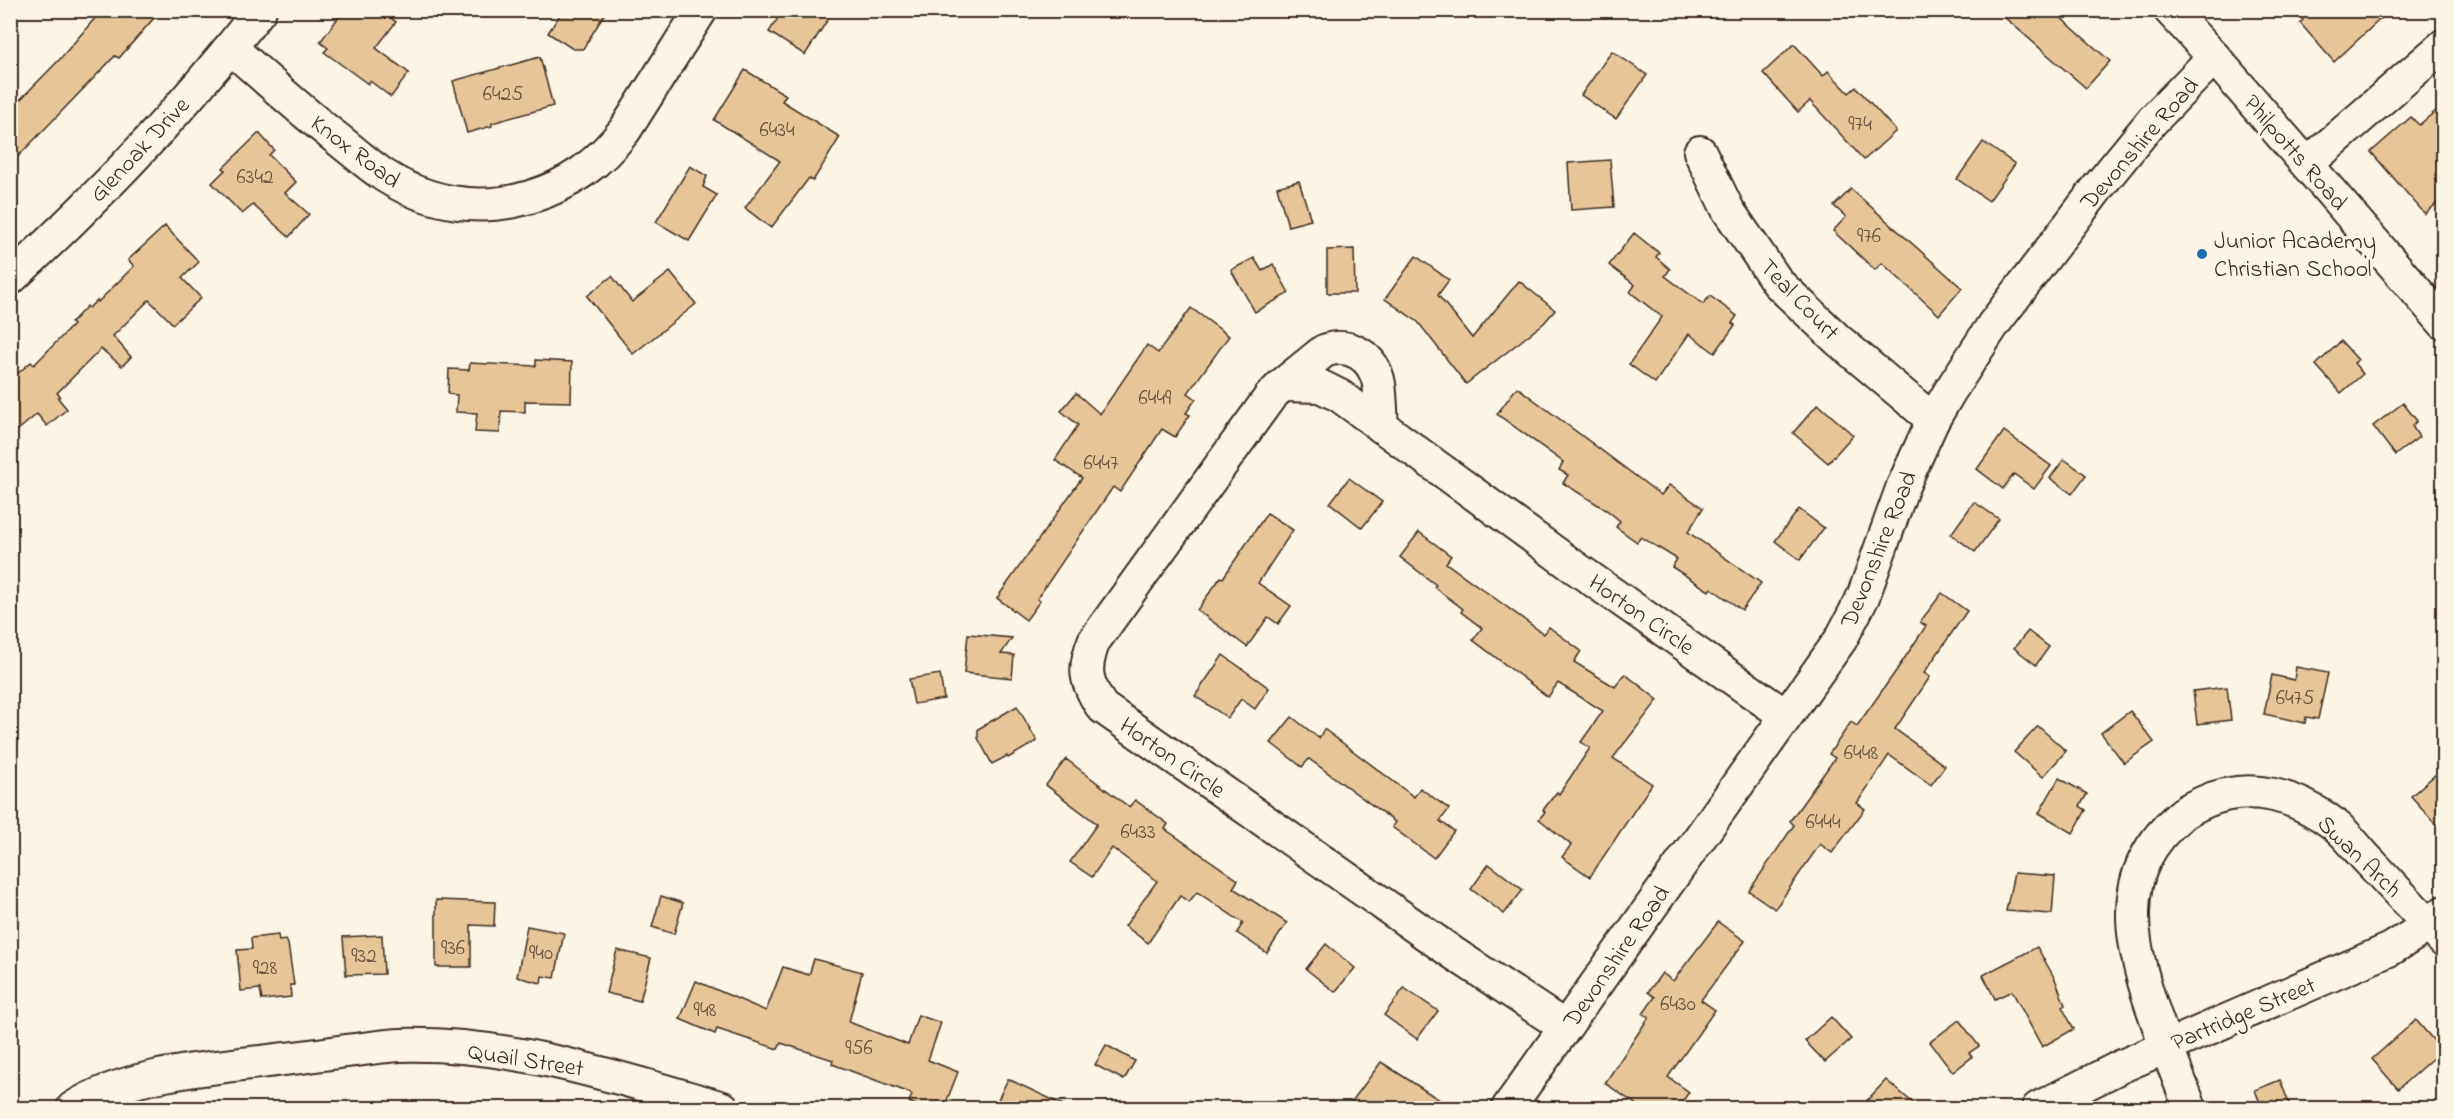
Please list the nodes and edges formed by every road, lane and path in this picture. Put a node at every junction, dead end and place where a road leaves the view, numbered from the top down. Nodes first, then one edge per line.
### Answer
1 (260, 10) edge
2 (701, 10) edge
3 (2170, 10) edge
4 (2444, 45) edge
5 (231, 48) junction
6 (2214, 57) junction
7 (1700, 152) dead end
8 (2307, 164) junction
9 (10, 279) edge
10 (2444, 322) edge
11 (1282, 385) junction
12 (1933, 420) junction
13 (1382, 427) junction
14 (1786, 716) junction
15 (2439, 926) edge
16 (1565, 1027) junction
17 (2167, 1046) junction
18 (73, 1108) edge
19 (723, 1108) edge
20 (1508, 1108) edge
21 (2038, 1108) edge
22 (2190, 1108) edge

1 - 5 street, Glenoak Drive
2 - 5 street, Knox Road
3 - 6 street, Philpotts Road
4 - 8 street
5 - 9 street, Glenoak Drive
6 - 8 street, Philpotts Road
6 - 12 street, Devonshire Road
7 - 12 street, Teal Court
8 - 10 street, Philpotts Road
11 - 13 street, Horton Circle
11 - 13 street, Horton Circle
11 - 16 street, Horton Circle
12 - 14 street, Devonshire Road
13 - 14 street, Horton Circle
14 - 16 street, Devonshire Road
15 - 17 street, Partridge Street
15 - 17 street, Swan Arch
16 - 20 street, Devonshire Road
17 - 21 street, Partridge Street
17 - 22 street, Swan Arch
18 - 19 street, Quail Street

